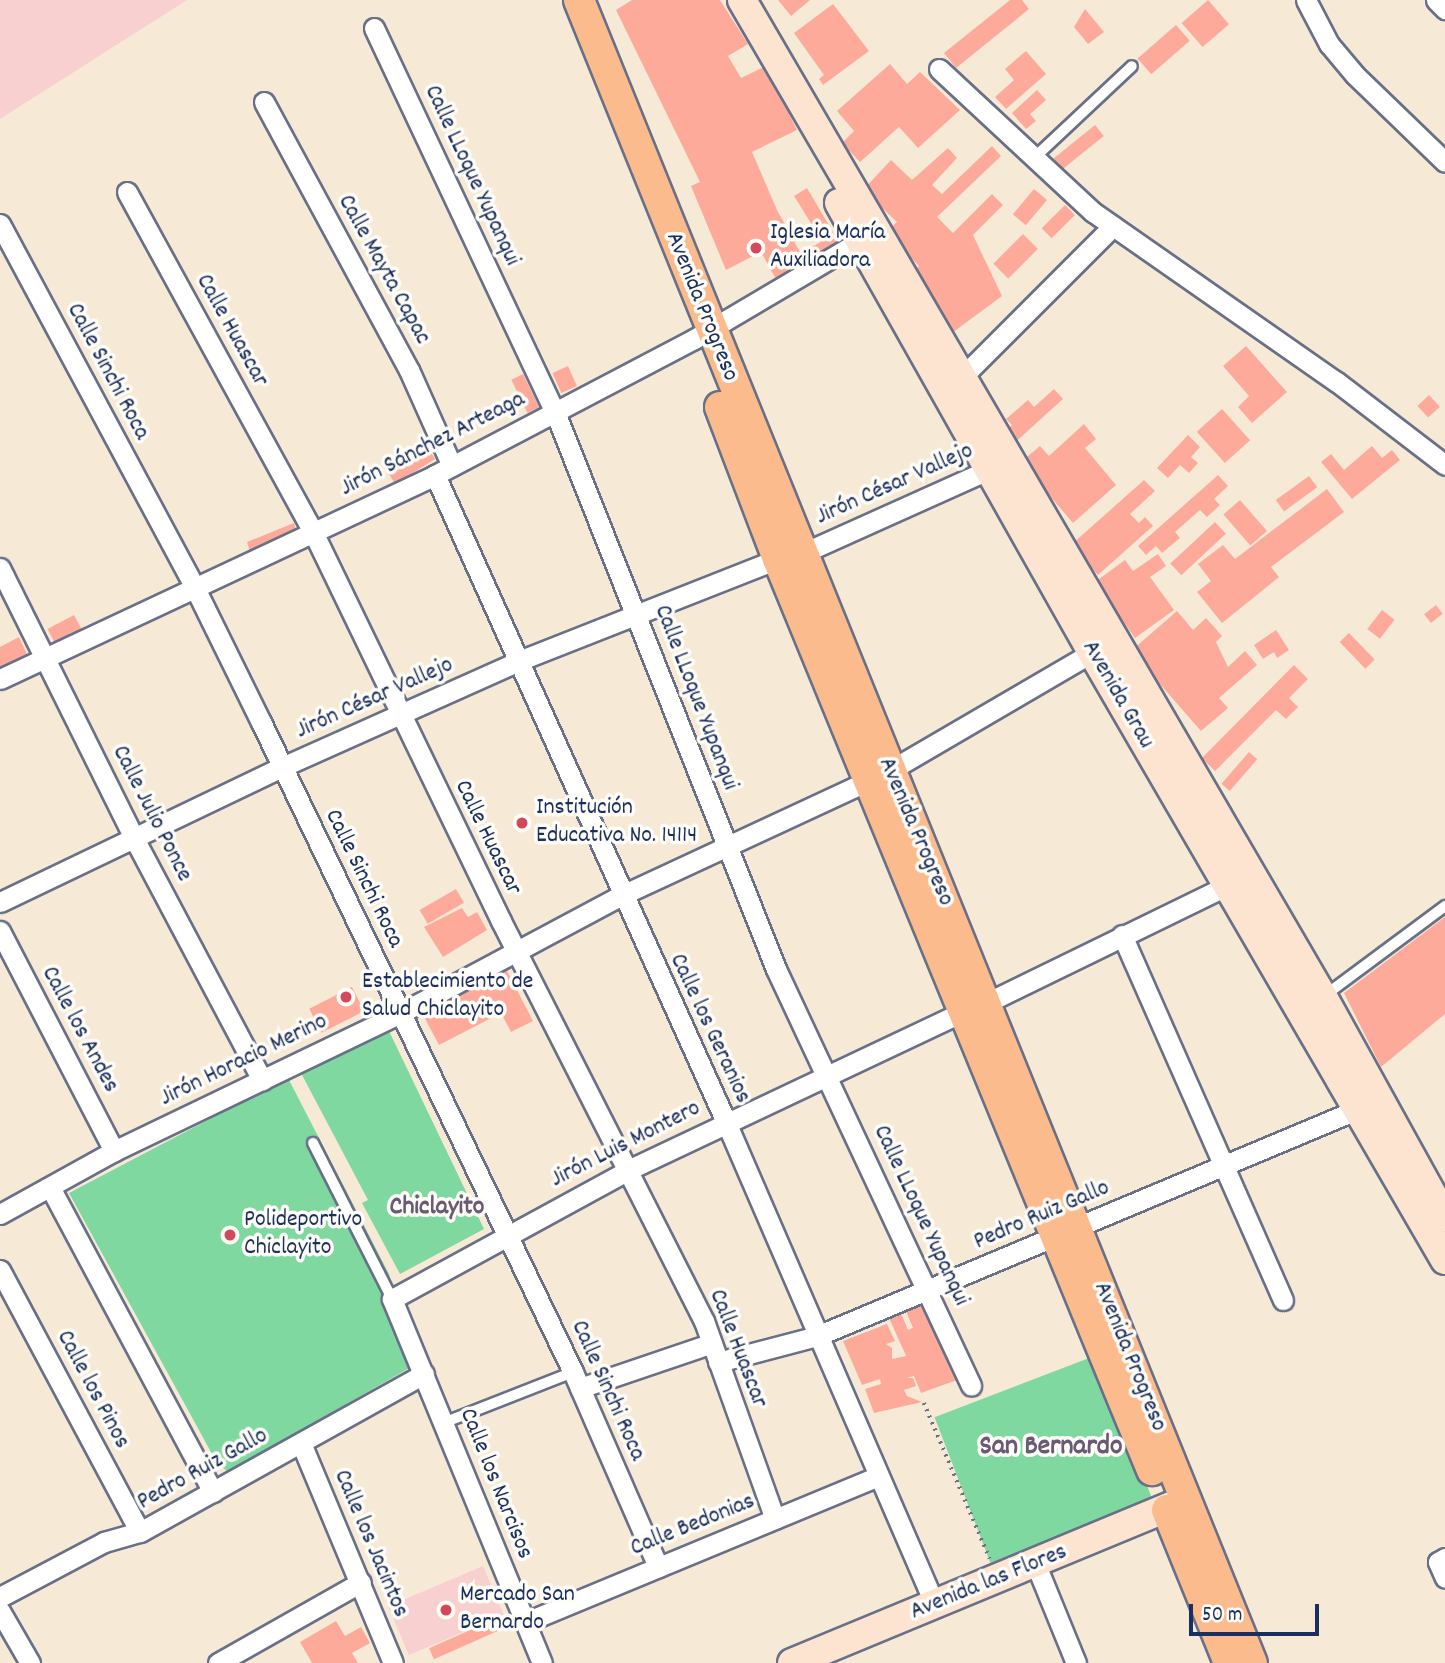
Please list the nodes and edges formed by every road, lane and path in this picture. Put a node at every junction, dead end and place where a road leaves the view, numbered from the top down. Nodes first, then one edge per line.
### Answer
1 (559, 0) edge
2 (579, 0) edge
3 (742, 0) edge
4 (1308, 1) edge
5 (374, 28) dead end
6 (1132, 66) dead end
7 (939, 69) dead end
8 (264, 102) dead end
9 (1034, 158) junction
10 (1445, 162) edge
11 (127, 192) dead end
12 (1113, 226) junction
13 (2, 234) edge
14 (867, 237) junction
15 (702, 334) junction
16 (961, 378) junction
17 (555, 412) junction
18 (1445, 464) edge
19 (999, 465) junction
20 (443, 470) junction
21 (313, 532) junction
22 (789, 557) junction
23 (0, 568) edge
24 (195, 588) junction
25 (636, 613) junction
26 (1103, 646) junction
27 (45, 659) junction
28 (521, 660) junction
29 (0, 679) edge
30 (400, 715) junction
31 (282, 767) junction
32 (879, 775) junction
33 (135, 840) junction
34 (726, 844) junction
35 (1228, 885) junction
36 (620, 896) junction
37 (0, 902) edge
38 (1445, 906) edge
39 (0, 931) edge
40 (1122, 935) junction
41 (516, 951) junction
42 (1323, 997) junction
43 (975, 1007) junction
44 (401, 1013) junction
45 (826, 1074) junction
46 (262, 1080) junction
47 (1368, 1105) junction
48 (726, 1122) junction
49 (313, 1143) dead end
50 (114, 1151) junction
51 (629, 1169) junction
52 (1223, 1169) junction
53 (50, 1187) junction
54 (1442, 1205) edge
55 (0, 1214) edge
56 (1067, 1232) junction
57 (507, 1234) junction
58 (1445, 1260) edge
59 (0, 1270) edge
60 (929, 1290) junction
61 (392, 1299) junction
62 (1283, 1300) dead end
63 (817, 1336) junction
64 (712, 1343) junction
65 (718, 1362) junction
66 (424, 1374) junction
67 (576, 1380) junction
68 (971, 1386) dead end
69 (924, 1403) dead end
70 (443, 1423) junction
71 (301, 1443) junction
72 (878, 1476) junction
73 (213, 1492) junction
74 (1176, 1504) junction
75 (775, 1518) junction
76 (140, 1532) junction
77 (1036, 1565) junction
78 (658, 1567) junction
79 (999, 1580) junction
80 (361, 1582) junction
81 (0, 1597) edge
82 (935, 1605) junction
83 (0, 1611) edge
84 (526, 1622) junction
85 (30, 1663) edge
86 (218, 1663) edge
87 (393, 1663) edge
88 (542, 1663) edge
89 (792, 1663) edge
90 (1076, 1663) edge
91 (1229, 1663) edge
92 (1252, 1663) edge

1 - 15 main road, Avenida Progreso
2 - 15 main road, Avenida Progreso
3 - 14 street, Avenida Grau
4 - 10 street
5 - 17 street, Calle LLoque Yupanqui
6 - 9 lane
7 - 9 street
8 - 20 street, Calle Mayta Capac
9 - 12 street
11 - 21 street, Calle Huascar
12 - 16 street
12 - 18 street
13 - 24 street, Calle Sinchi Roca
14 - 15 street, Jirón Sánchez Arteaga
14 - 16 street, Avenida Grau
14 - 19 street, Avenida Grau
15 - 17 street, Jirón Sánchez Arteaga
15 - 22 main road, Avenida Progreso
16 - 19 street, Avenida Grau
17 - 20 street, Jirón Sánchez Arteaga
17 - 25 street, Calle LLoque Yupanqui
19 - 22 street, Jirón César Vallejo
19 - 26 street, Avenida Grau
20 - 21 street, Jirón Sánchez Arteaga
20 - 28 street, Calle los Geranios
21 - 24 street, Jirón Sánchez Arteaga
21 - 30 street, Calle Huascar
22 - 25 street, Jirón César Vallejo
22 - 32 main road, Avenida Progreso
23 - 27 street, Calle Julio Ponce
24 - 27 street, Jirón Sánchez Arteaga
24 - 31 street, Calle Sinchi Roca
25 - 28 street, Jirón César Vallejo
25 - 34 street, Calle LLoque Yupanqui
26 - 32 street, Jirón Horacio Merino
26 - 35 street, Avenida Grau
26 - 42 street, Avenida Grau
27 - 29 street, Jirón Sánchez Arteaga
27 - 33 street, Calle Julio Ponce
28 - 30 street, Jirón César Vallejo
28 - 36 street, Calle los Geranios
30 - 31 street, Jirón César Vallejo
30 - 41 street, Calle Huascar
31 - 33 street, Jirón César Vallejo
31 - 44 street, Calle Sinchi Roca
32 - 34 street, Jirón Horacio Merino
32 - 43 main road, Avenida Progreso
33 - 37 street, Jirón César Vallejo
33 - 46 street, Calle Julio Ponce
34 - 36 street, Jirón Horacio Merino
34 - 45 street, Calle LLoque Yupanqui
35 - 40 street, Jirón Luis Montero
35 - 47 street, Avenida Grau
36 - 41 street, Jirón Horacio Merino
36 - 48 street, Calle los Geranios
38 - 42 lane
39 - 50 street, Calle los Andes
40 - 43 street, Jirón Luis Montero
40 - 52 street
41 - 44 street, Jirón Horacio Merino
41 - 51 street, Calle Huascar
42 - 47 street, Avenida Grau
43 - 45 street, Jirón Luis Montero
43 - 56 main road, Avenida Progreso
44 - 46 street, Jirón Horacio Merino
44 - 57 street, Calle Sinchi Roca
45 - 48 street, Jirón Luis Montero
45 - 60 street, Calle LLoque Yupanqui
46 - 50 street, Jirón Horacio Merino
47 - 52 street, Pedro Ruiz Gallo
47 - 54 street, Avenida Grau
47 - 58 street, Avenida Grau
48 - 51 street, Jirón Luis Montero
48 - 63 street, Calle los Geranios
49 - 61 lane
50 - 53 street, Jirón Horacio Merino
51 - 57 street, Jirón Luis Montero
51 - 64 street, Calle Huascar
52 - 56 street, Pedro Ruiz Gallo
52 - 62 street
53 - 55 street, Jirón Horacio Merino
53 - 73 street
56 - 60 street, Pedro Ruiz Gallo
56 - 74 main road, Avenida Progreso
57 - 61 street, Jirón Luis Montero
57 - 67 street, Calle Sinchi Roca
59 - 76 street, Calle los Pinos
60 - 63 street, Pedro Ruiz Gallo
60 - 68 street, Calle LLoque Yupanqui
61 - 66 street
63 - 65 street, Pedro Ruiz Gallo
63 - 72 street, Calle los Geranios
64 - 65 street, Calle Huascar
64 - 67 street
65 - 75 street, Calle Huascar
66 - 70 street, Calle los Narcisos
66 - 71 street, Pedro Ruiz Gallo
67 - 70 lane
67 - 78 street, Calle Sinchi Roca
69 - 79 path
70 - 84 street, Calle los Narcisos
71 - 73 street, Pedro Ruiz Gallo
71 - 80 street, Calle los Jacintos
72 - 75 street, Calle Bedonias
72 - 82 street, Calle los Geranios
73 - 76 street, Pedro Ruiz Gallo
74 - 77 street, Avenida las Flores
74 - 91 main road, Avenida Progreso
74 - 92 main road, Avenida Progreso
75 - 78 street, Calle Bedonias
76 - 81 street, Pedro Ruiz Gallo
77 - 79 street, Avenida las Flores
77 - 90 street
78 - 84 street, Calle Bedonias
79 - 82 street, Avenida las Flores
80 - 86 street
80 - 87 street, Calle los Jacintos
82 - 89 street, Avenida las Flores
83 - 85 street
84 - 88 street, Calle los Narcisos

